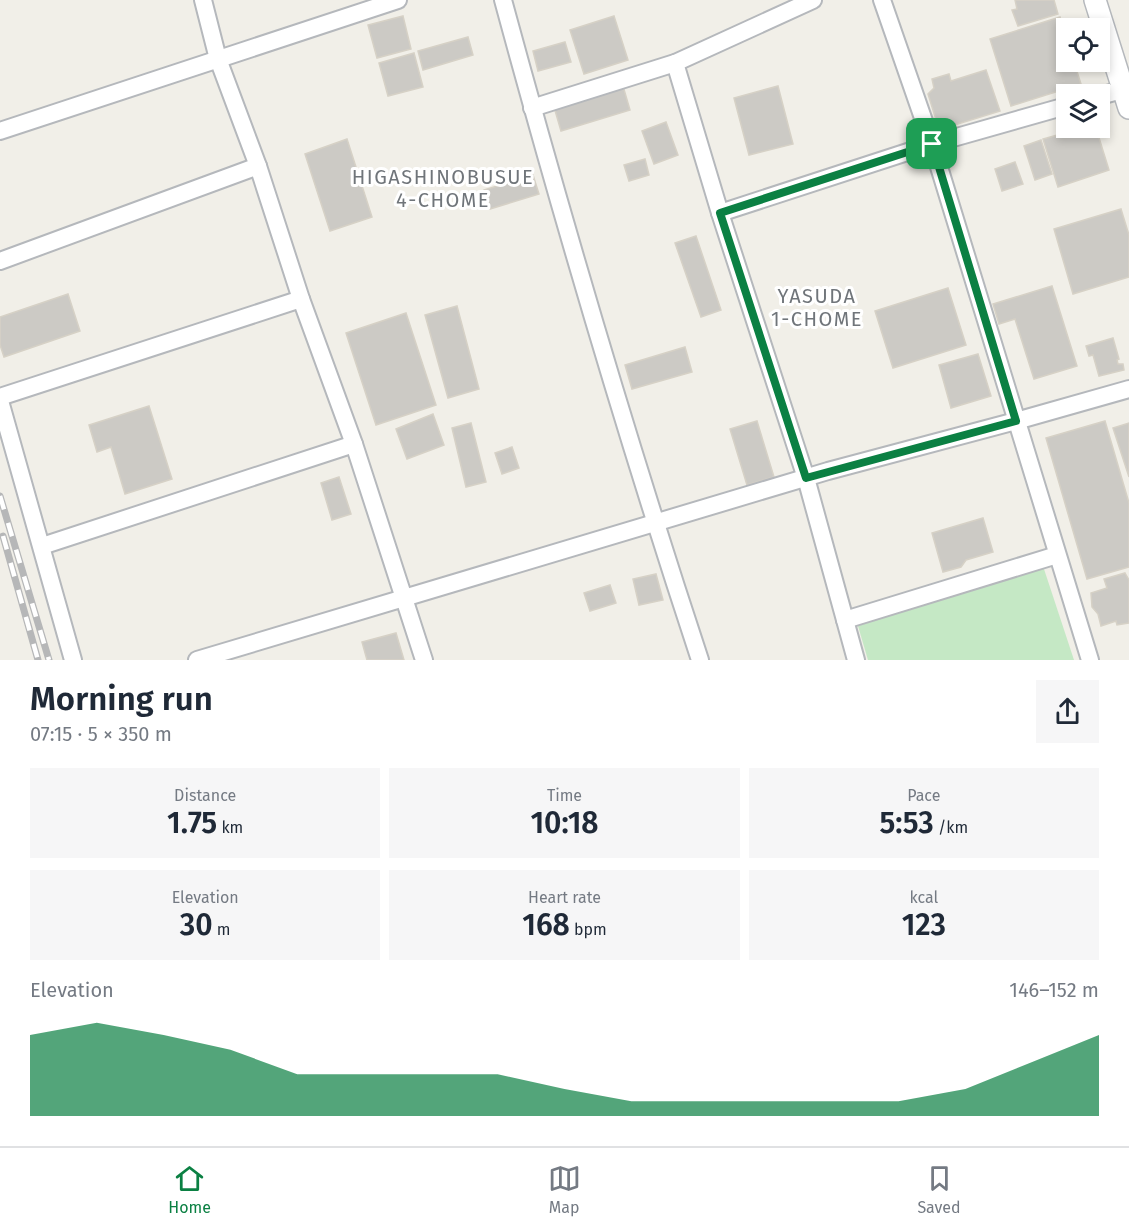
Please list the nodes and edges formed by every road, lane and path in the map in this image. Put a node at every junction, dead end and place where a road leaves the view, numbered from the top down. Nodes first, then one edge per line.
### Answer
1 (202, 0) edge
2 (398, 0) edge
3 (503, 0) edge
4 (813, 0) edge
5 (882, 0) edge
6 (1095, 0) edge
7 (218, 59) junction
8 (675, 63) junction
9 (1127, 95) edge
10 (1110, 96) edge
11 (532, 108) junction
12 (1056, 109) edge
13 (0, 131) edge
14 (932, 144) junction
15 (258, 166) junction
16 (720, 213) junction
17 (0, 261) edge
18 (301, 299) junction
19 (1129, 388) edge
20 (0, 399) edge
21 (1016, 421) junction
22 (354, 444) junction
23 (806, 478) junction
24 (656, 524) junction
25 (42, 546) junction
26 (1057, 555) junction
27 (404, 598) junction
28 (845, 620) junction
29 (73, 660) edge
30 (197, 660) edge
31 (424, 660) edge
32 (700, 660) edge
33 (856, 660) edge
34 (1090, 660) edge

1 - 7 street
2 - 7 street
3 - 11 street
4 - 8 street
5 - 14 street
6 - 9 street
7 - 13 street
7 - 15 street
8 - 11 street
8 - 16 street
9 - 10 street
11 - 24 street
12 - 14 street
14 - 16 street
14 - 21 street
15 - 17 street
15 - 18 street
16 - 23 street
18 - 20 street
18 - 22 street
19 - 21 street
20 - 25 street
21 - 23 street
21 - 26 street
22 - 25 street
22 - 27 street
23 - 24 street
23 - 28 street
24 - 27 street
24 - 32 street
25 - 29 street
26 - 28 street
26 - 34 street
27 - 30 street
27 - 31 street
28 - 33 street

